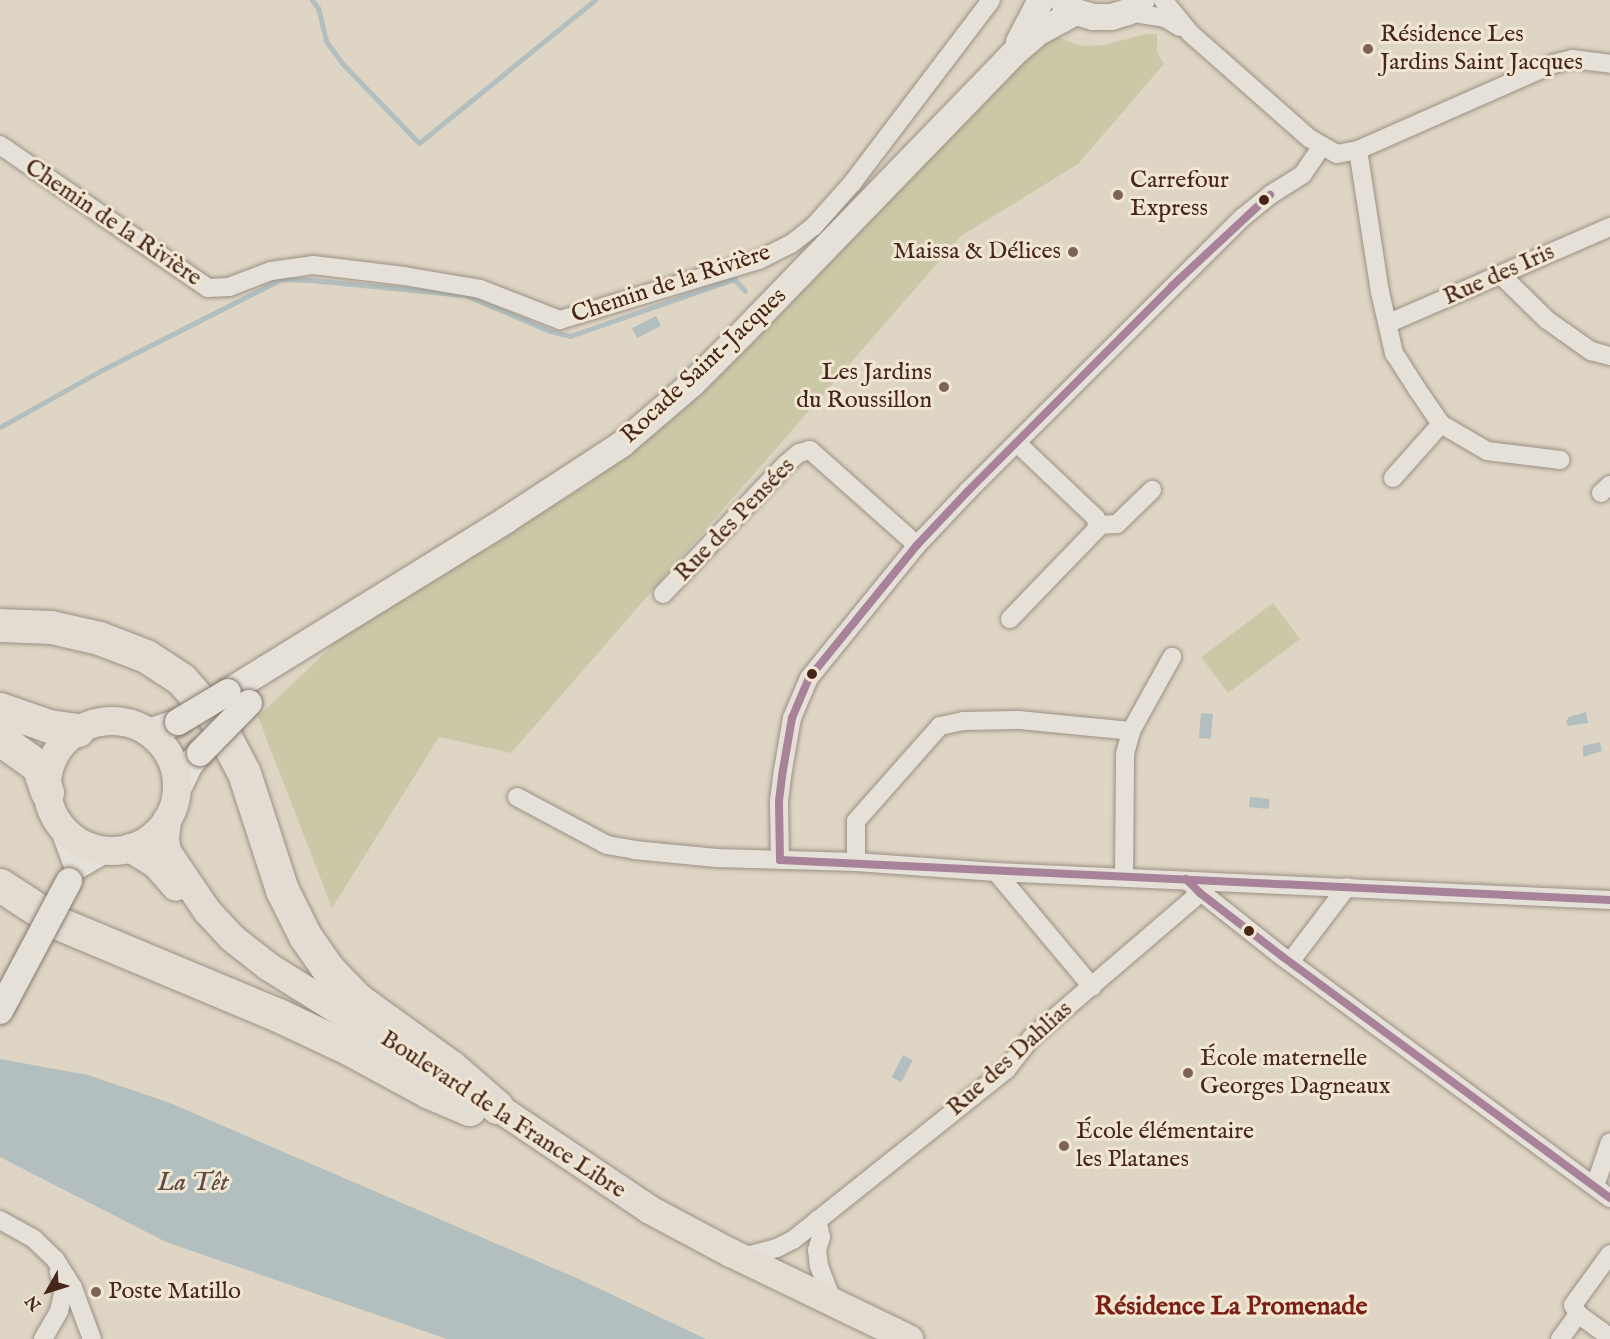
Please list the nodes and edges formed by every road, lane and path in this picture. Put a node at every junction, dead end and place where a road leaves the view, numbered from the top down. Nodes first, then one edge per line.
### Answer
1 (991, 0) edge
2 (1041, 0) edge
3 (1163, 0) edge
4 (1069, 6) edge
5 (1135, 6) edge
6 (1190, 33) junction
7 (1012, 55) junction
8 (1610, 64) edge
9 (0, 145) edge
10 (1322, 146) junction
11 (1358, 150) junction
12 (1610, 227) edge
13 (1501, 276) junction
14 (1389, 323) junction
15 (1610, 356) edge
16 (1441, 424) junction
17 (1017, 443) junction
18 (1560, 460) dead end
19 (1393, 478) dead end
20 (1152, 490) dead end
21 (1097, 525) junction
22 (917, 545) junction
23 (663, 594) dead end
24 (1010, 619) dead end
25 (0, 624) edge
26 (1172, 657) dead end
27 (238, 698) junction
28 (0, 710) edge
29 (78, 730) junction
30 (1131, 730) junction
31 (148, 732) junction
32 (0, 739) edge
33 (47, 792) junction
34 (176, 793) junction
35 (517, 797) dead end
36 (167, 820) junction
37 (64, 830) junction
38 (118, 849) junction
39 (780, 860) junction
40 (856, 862) junction
41 (996, 872) junction
42 (73, 874) junction
43 (1124, 876) junction
44 (1186, 879) junction
45 (0, 885) edge
46 (1347, 887) junction
47 (1200, 893) junction
48 (1610, 900) edge
49 (1290, 962) junction
50 (1092, 987) junction
51 (0, 1011) edge
52 (483, 1108) junction
53 (1610, 1142) edge
54 (1595, 1186) junction
55 (1610, 1198) edge
56 (0, 1220) edge
57 (817, 1220) junction
58 (730, 1253) junction
59 (1610, 1254) edge
60 (55, 1259) junction
61 (833, 1302) junction
62 (1578, 1314) junction
63 (1610, 1337) edge
64 (43, 1339) edge
65 (92, 1339) edge
66 (899, 1339) edge
67 (909, 1339) edge
68 (1560, 1339) edge

1 - 9 street, Chemin de la Rivière
2 - 7 main road
3 - 6 street
4 - 5 main road
4 - 7 main road
5 - 6 street
6 - 10 street
7 - 27 main road, Rocade Saint-Jacques
8 - 11 street
10 - 11 street
10 - 17 street
11 - 14 street
12 - 13 street, Rue des Iris
13 - 14 street, Rue des Iris
13 - 15 street
14 - 16 street
16 - 18 street
16 - 19 street
17 - 21 street
17 - 22 street
20 - 21 street
21 - 24 street
22 - 23 street, Rue des Pensées
22 - 39 street
25 - 52 highway
26 - 30 street
27 - 31 main road, bridge
27 - 34 main road, bridge
28 - 29 highway
29 - 31 main road
29 - 33 main road
30 - 40 street
30 - 43 street
31 - 34 main road
32 - 33 highway
33 - 37 main road
34 - 36 main road
35 - 39 street
36 - 38 main road
36 - 52 main road, Boulevard de la France Libre
37 - 38 main road
37 - 42 main road
38 - 42 main road
38 - 52 main road, Boulevard de la France Libre
39 - 40 street
40 - 41 street
41 - 43 street
41 - 50 street
42 - 51 main road, bridge
43 - 44 street
44 - 46 street
44 - 47 street
45 - 52 highway
46 - 48 street
46 - 49 street
47 - 49 street
47 - 50 street, Rue des Dahlias
49 - 54 street
50 - 57 street, Rue des Dahlias
52 - 58 main road, Boulevard de la France Libre
52 - 66 main road, Boulevard de la France Libre
53 - 54 street
54 - 55 street
56 - 60 street
57 - 58 street, Rue des Dahlias
57 - 61 street
58 - 61 main road, Boulevard de la France Libre
59 - 62 street
60 - 64 street
60 - 65 street
61 - 67 main road, Boulevard de la France Libre
62 - 63 street
62 - 68 street

